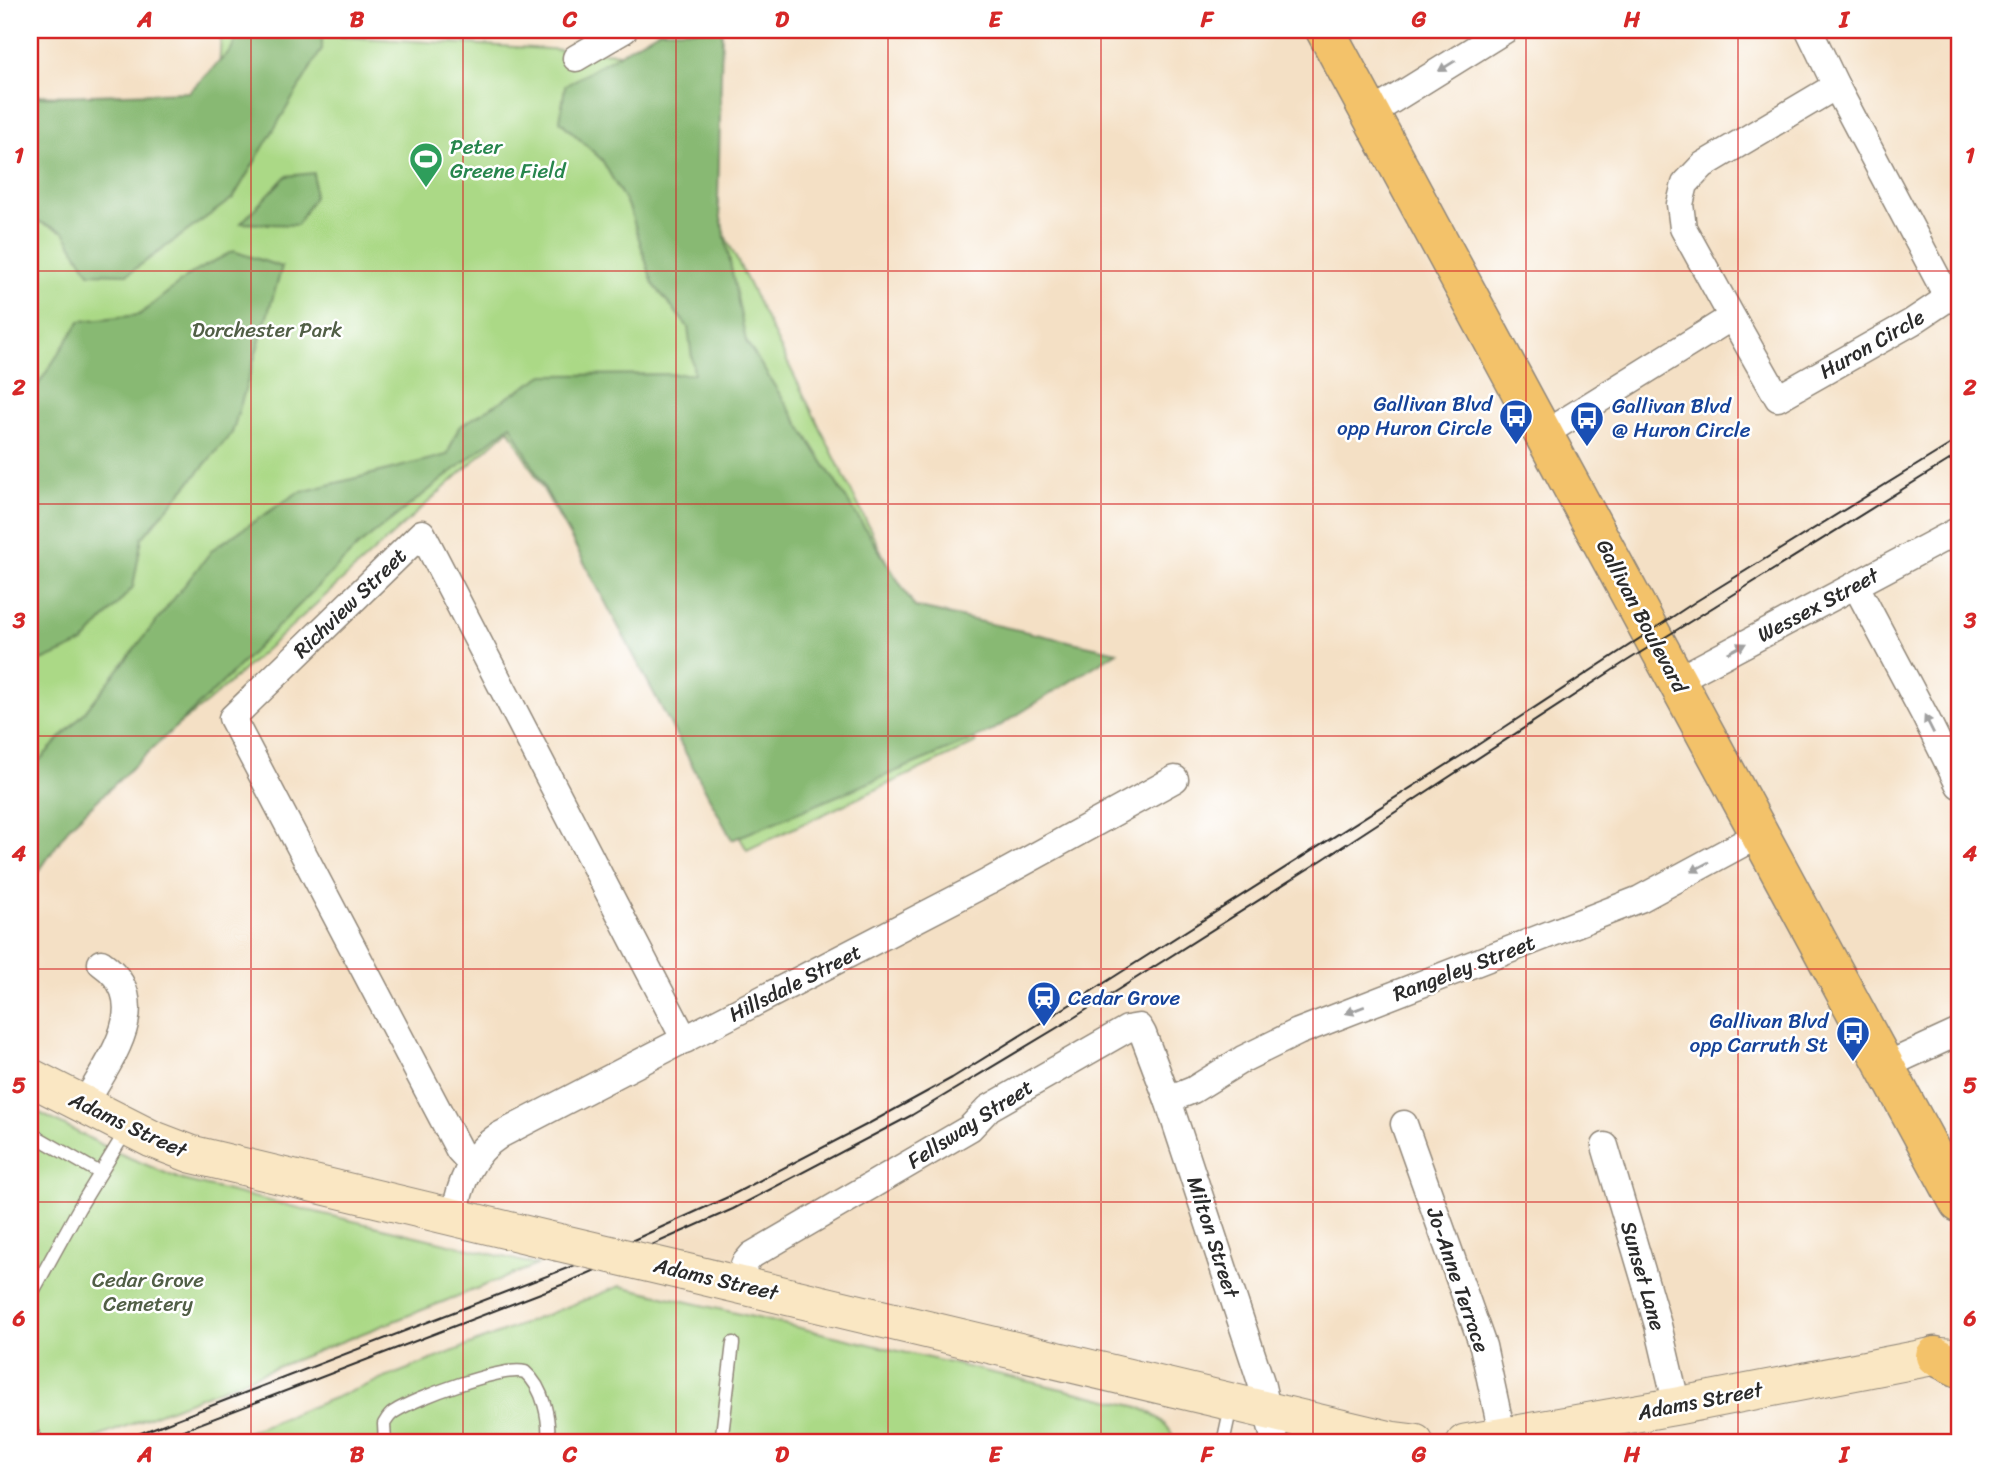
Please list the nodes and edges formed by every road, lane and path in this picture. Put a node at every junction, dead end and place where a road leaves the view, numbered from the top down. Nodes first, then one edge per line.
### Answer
1 (624, 30) edge
2 (1325, 30) edge
3 (1505, 30) edge
4 (1809, 30) edge
5 (576, 58) dead end
6 (1836, 86) junction
7 (1370, 114) junction
8 (1732, 317) junction
9 (1544, 434) junction
10 (1959, 530) edge
11 (1856, 586) junction
12 (1677, 680) junction
13 (1175, 779) dead end
14 (1959, 785) edge
15 (1760, 834) junction
16 (101, 963) dead end
17 (1959, 1032) edge
18 (1143, 1034) joint
19 (685, 1040) junction
20 (1885, 1066) junction
21 (30, 1077) edge
22 (1168, 1100) junction
23 (84, 1105) junction
24 (1404, 1124) dead end
25 (128, 1128) junction
26 (30, 1133) edge
27 (1605, 1146) dead end
28 (471, 1163) junction
29 (100, 1173) junction
30 (1959, 1203) edge
31 (454, 1217) junction
32 (736, 1284) junction
33 (30, 1297) edge
34 (733, 1343) dead end
35 (1953, 1354) edge
36 (1232, 1401) junction
37 (1677, 1406) junction
38 (30, 1427) edge
39 (1272, 1427) edge
40 (1503, 1438) junction
41 (37, 1443) edge
42 (385, 1443) edge
43 (548, 1443) edge
44 (721, 1443) edge
45 (1223, 1443) edge
46 (1415, 1443) edge
47 (1465, 1443) edge

1 - 5 street
2 - 7 highway, Gallivan Boulevard
3 -> 7 street
4 - 6 street, Huron Circle
6 - 8 street, Huron Circle
6 - 8 street, Huron Circle
7 - 9 highway, Gallivan Boulevard
8 - 9 street
9 - 12 highway, Gallivan Boulevard
10 - 11 street, Wessex Street
12 -> 11 street, Wessex Street
14 -> 11 street
12 - 15 highway, Gallivan Boulevard
13 - 19 street, Hillsdale Street
15 - 20 highway, Gallivan Boulevard
15 -> 22 street, Rangeley Street
16 - 23 street
17 - 20 street
18 - 22 street, Milton Street
18 - 32 street, Fellsway Street
19 - 28 street, Hillsdale Street
19 - 28 street, Richview Street
20 - 30 highway, Gallivan Boulevard
21 - 23 main road, Adams Street
22 - 39 street, Milton Street
23 - 25 main road, Adams Street
24 - 40 street, Jo-Anne Terrace
25 - 29 lane
25 - 31 main road, Adams Street
26 - 29 lane
27 - 37 street, Sunset Lane
28 - 31 street, Hillsdale Street
29 - 33 lane
31 - 32 main road, Adams Street, bridge
32 - 36 main road, Adams Street
34 - 44 lane
35 - 37 main road, Adams Street
36 - 39 main road, Adams Street
36 - 45 lane
37 - 40 main road, Adams Street
38 - 41 lane
39 - 46 main road, Adams Street
40 - 47 main road, Adams Street
42 - 43 lane

